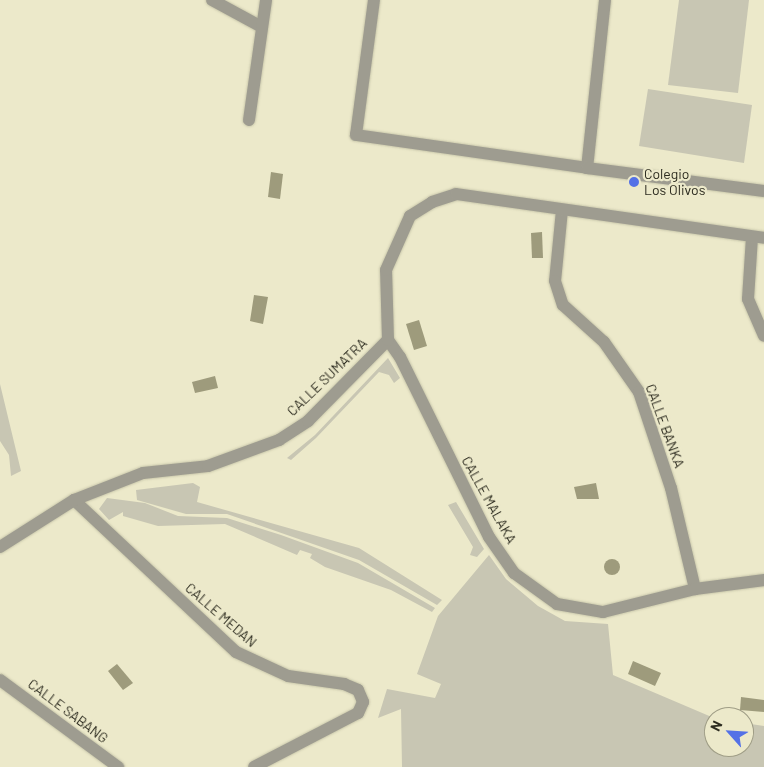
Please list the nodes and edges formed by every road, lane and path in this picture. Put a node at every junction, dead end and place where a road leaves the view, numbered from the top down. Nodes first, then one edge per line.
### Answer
1 (212, 0) edge
2 (266, 0) edge
3 (374, 0) edge
4 (605, 0) edge
5 (260, 26) junction
6 (249, 120) dead end
7 (587, 168) junction
8 (764, 191) edge
9 (562, 210) junction
10 (758, 238) edge
11 (764, 336) edge
12 (388, 340) junction
13 (74, 500) junction
14 (0, 546) edge
15 (764, 580) edge
16 (695, 589) junction
17 (0, 680) edge
18 (118, 767) edge
19 (254, 767) edge

1 - 5 street
2 - 5 street
3 - 7 street
4 - 7 street
5 - 6 street
7 - 8 street
9 - 10 street, CALLE SUMATRA
9 - 12 street, CALLE SUMATRA
9 - 16 street, CALLE BANKA
10 - 11 street
12 - 13 street, CALLE SUMATRA
12 - 16 street, CALLE MALAKA
13 - 14 street, CALLE SUMATRA
13 - 19 street, CALLE MEDAN
15 - 16 street, CALLE MALAKA
17 - 18 street, CALLE SABANG

